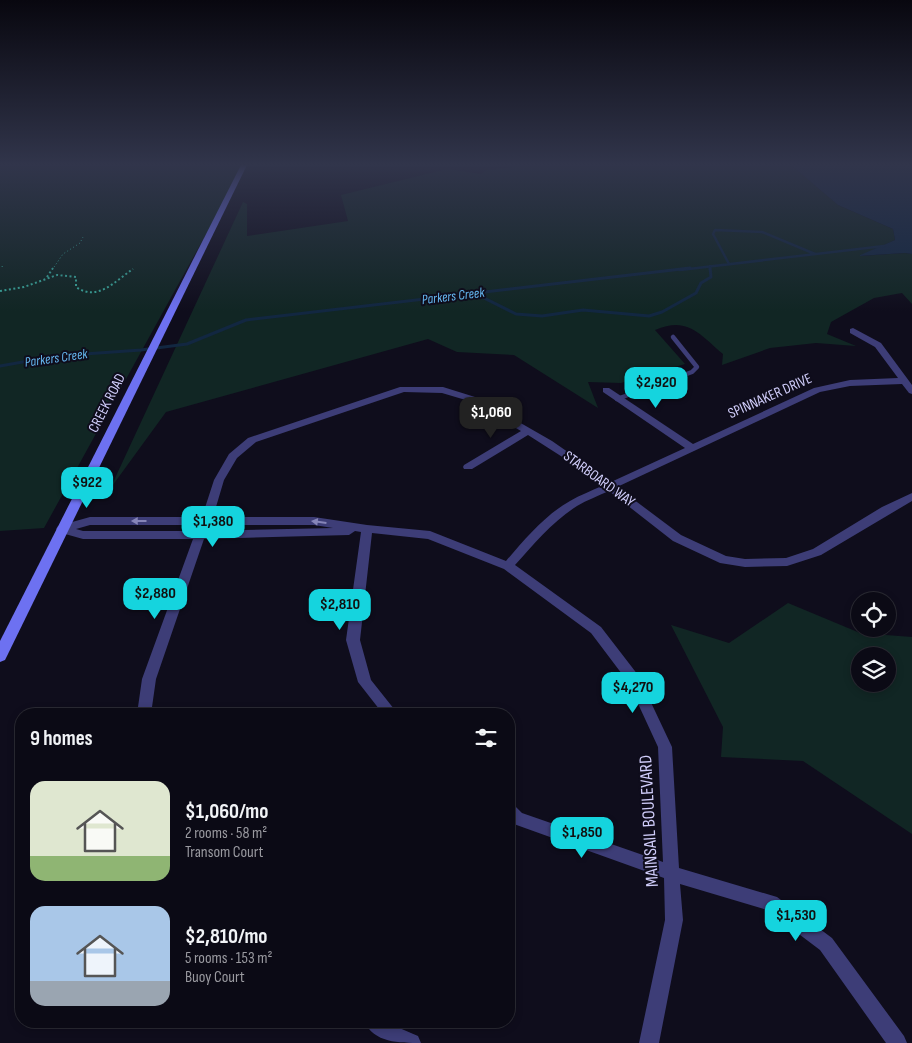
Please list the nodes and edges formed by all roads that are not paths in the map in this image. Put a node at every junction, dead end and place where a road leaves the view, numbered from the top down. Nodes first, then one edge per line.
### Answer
1 (220, 214) edge
2 (854, 331) dead end
3 (673, 337) dead end
4 (905, 381) junction
5 (606, 390) dead end
6 (912, 391) edge
7 (618, 399) junction
8 (528, 431) junction
9 (692, 448) junction
10 (468, 468) dead end
11 (610, 487) junction
12 (912, 496) edge
13 (206, 521) junction
14 (62, 529) junction
15 (367, 529) junction
16 (200, 535) junction
17 (508, 566) junction
18 (0, 656) edge
19 (145, 708) edge
20 (386, 708) edge
21 (515, 816) edge
22 (672, 872) junction
23 (382, 1028) edge
24 (411, 1043) edge
25 (649, 1043) edge
26 (897, 1043) edge

1 - 14 main road, CREEK ROAD
2 - 4 street
3 - 7 lane
4 - 6 street
4 - 9 street, SPINNAKER DRIVE
5 - 7 street
7 - 9 street
8 - 10 street
8 - 11 street, STARBOARD WAY
8 - 13 street, STARBOARD WAY
9 - 11 street, SPINNAKER DRIVE
11 - 12 street, STARBOARD WAY
11 - 17 street, SPINNAKER DRIVE
13 -> 14 street, MAINSAIL BOULEVARD
15 -> 13 street, MAINSAIL BOULEVARD
14 - 16 street, MAINSAIL BOULEVARD
14 - 18 main road, CREEK ROAD
15 - 16 street, MAINSAIL BOULEVARD
15 - 17 street, MAINSAIL BOULEVARD
15 - 20 street
16 - 19 street
17 - 22 street, MAINSAIL BOULEVARD
21 - 22 street
22 - 25 street, MAINSAIL BOULEVARD
22 - 26 street
23 - 24 street

